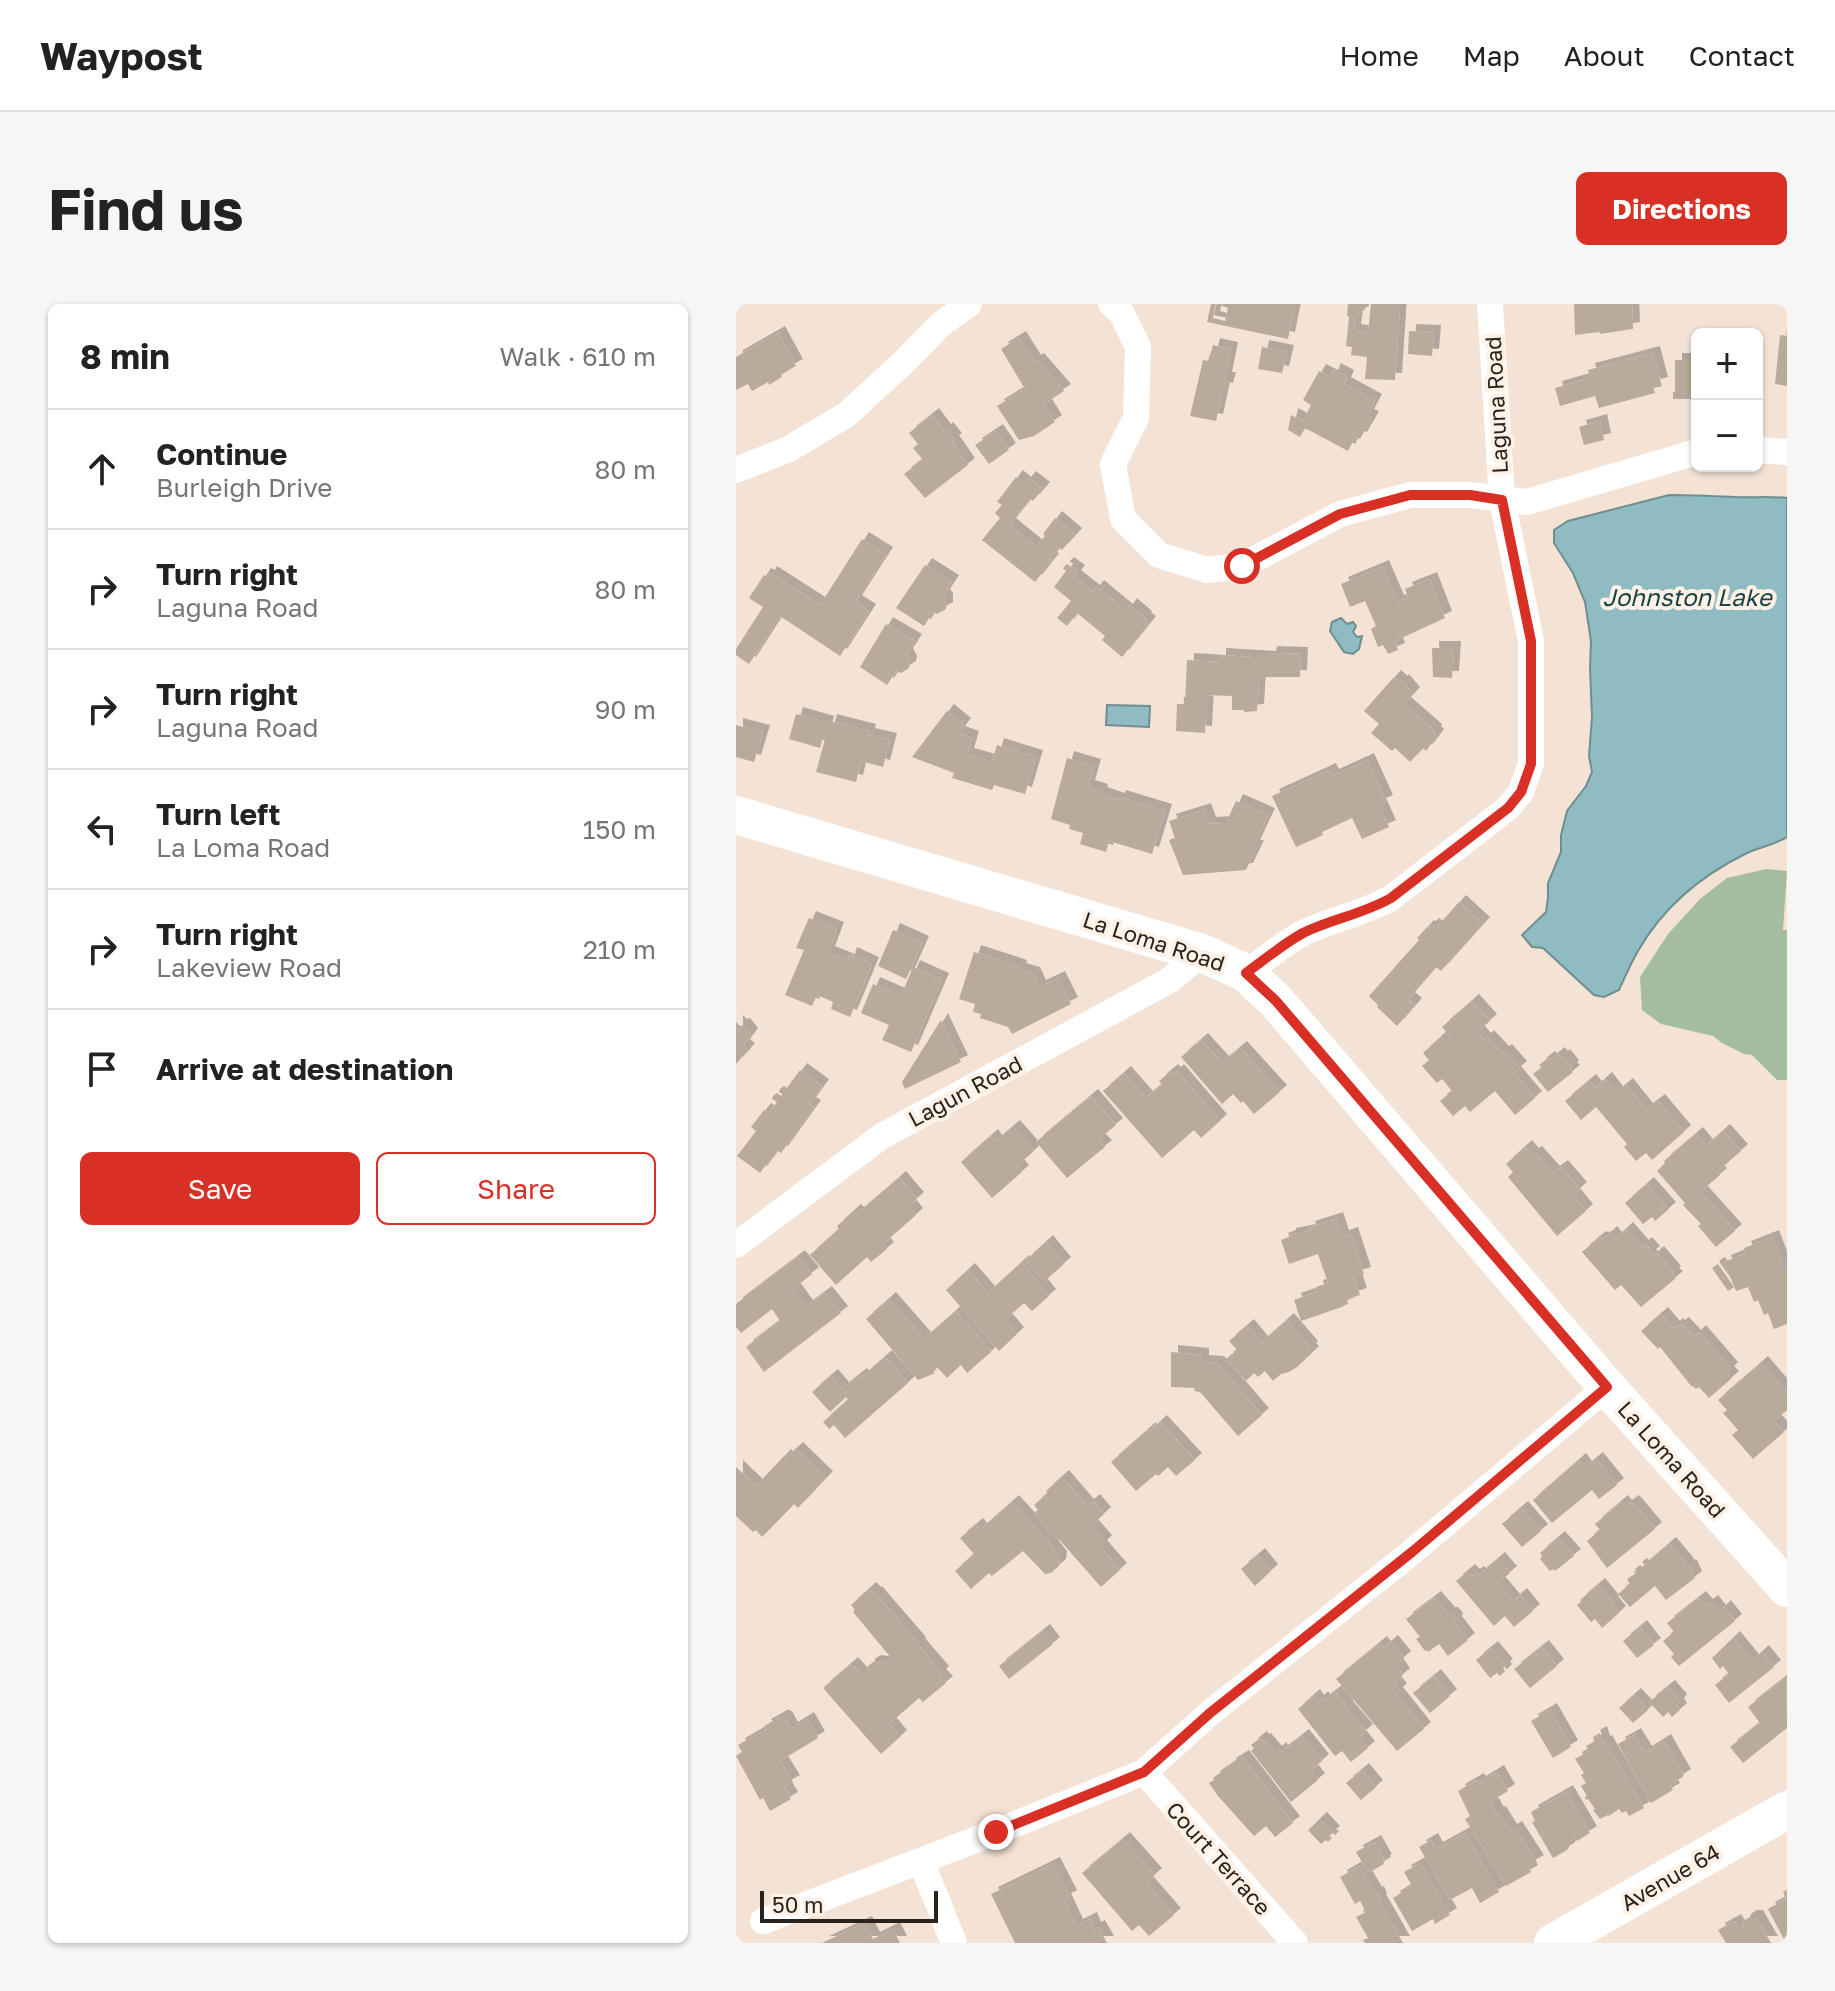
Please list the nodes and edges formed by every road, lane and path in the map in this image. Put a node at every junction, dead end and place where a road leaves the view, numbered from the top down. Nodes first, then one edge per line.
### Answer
1 (969, 304) edge
2 (1111, 304) edge
3 (1490, 304) edge
4 (1763, 450) edge
5 (1787, 452) edge
6 (1691, 454) edge
7 (736, 470) edge
8 (1502, 500) junction
9 (736, 815) edge
10 (1202, 953) junction
11 (1246, 973) junction
12 (736, 1245) edge
13 (1607, 1387) junction
14 (1787, 1588) edge
15 (1144, 1772) junction
16 (1787, 1810) edge
17 (921, 1861) junction
18 (763, 1921) dead end
19 (954, 1943) edge
20 (1295, 1943) edge
21 (1553, 1943) edge

1 - 7 street
2 - 8 street
3 - 8 street, Laguna Road
4 - 5 street
6 - 8 street
8 - 11 street, Laguna Road
9 - 10 street, La Loma Road
10 - 11 street, La Loma Road
10 - 12 street, Lagun Road
11 - 13 street, La Loma Road
13 - 14 street, La Loma Road
13 - 15 street
15 - 17 street
15 - 20 street, Court Terrace
16 - 21 street, Avenue 64
17 - 18 street
17 - 19 street

